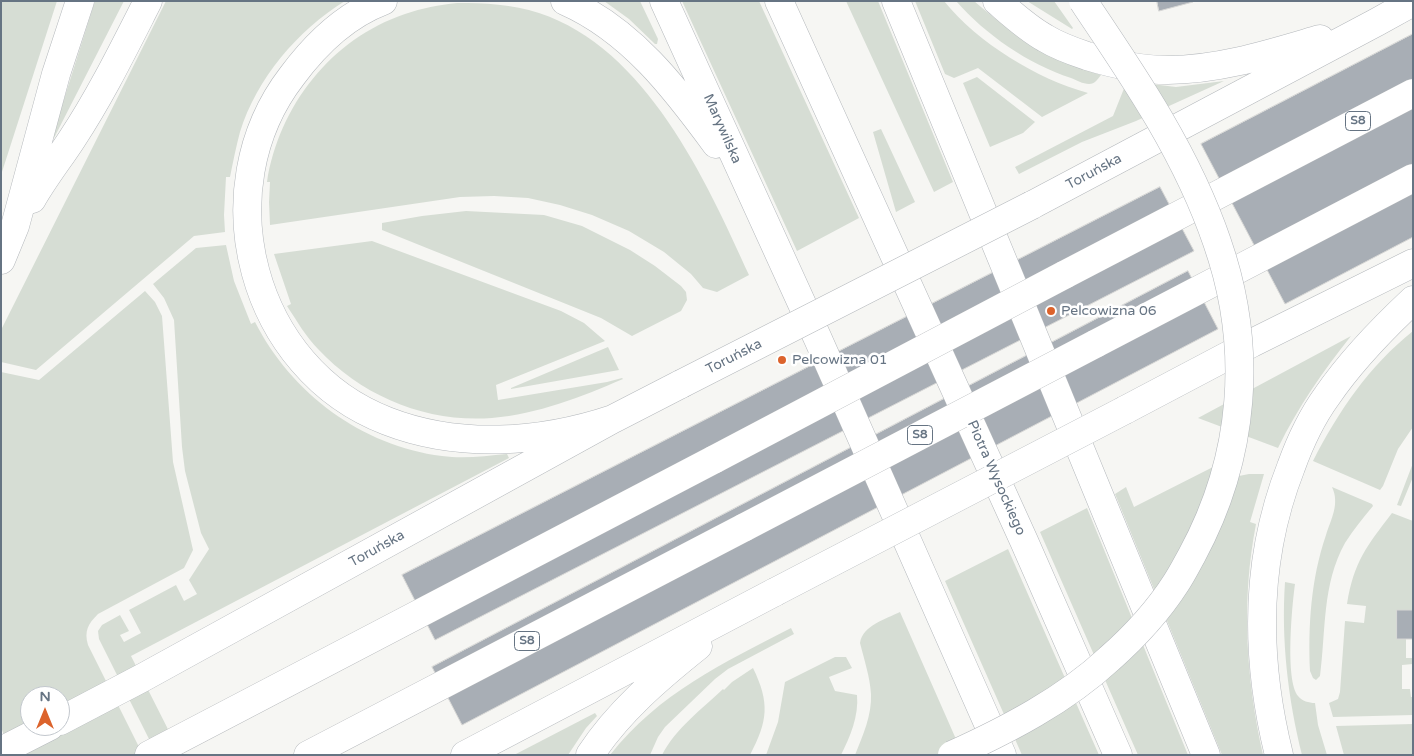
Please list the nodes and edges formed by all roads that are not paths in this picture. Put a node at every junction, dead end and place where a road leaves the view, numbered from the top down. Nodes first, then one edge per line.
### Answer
1 (80, 1) edge
2 (148, 1) edge
3 (383, 1) edge
4 (565, 1) edge
5 (664, 1) edge
6 (779, 1) edge
7 (896, 1) edge
8 (997, 1) edge
9 (1083, 1) edge
10 (1413, 2) edge
11 (1377, 22) junction
12 (1413, 93) edge
13 (1413, 178) edge
14 (16, 226) junction
15 (781, 256) junction
16 (1, 260) edge
17 (1413, 263) edge
18 (1413, 300) edge
19 (613, 419) junction
20 (775, 592) junction
21 (978, 703) junction
22 (70, 716) edge
23 (30, 736) edge
24 (1, 751) edge
25 (149, 755) edge
26 (308, 755) edge
27 (464, 755) edge
28 (590, 755) edge
29 (952, 755) edge
30 (993, 755) edge
31 (1002, 755) edge
32 (1118, 755) edge
33 (1206, 755) edge
34 (1279, 755) edge

1 - 14 main road
2 - 14 main road
3 - 19 main road
4 - 15 main road
5 - 15 main road, Marywilska
6 - 32 main road, Piotra Wysockiego
7 - 33 main road
8 - 11 main road
9 - 29 main road, bridge
10 - 11 main road, Toruńska
11 - 19 main road, Toruńska, bridge
12 - 25 main road, S8, bridge
13 - 26 main road, S8, bridge
14 - 16 main road
15 - 21 main road
17 - 20 main road, bridge
18 - 34 main road
19 - 22 main road, Toruńska
20 - 27 main road
20 - 28 main road
21 - 30 main road
21 - 31 main road
23 - 24 main road

